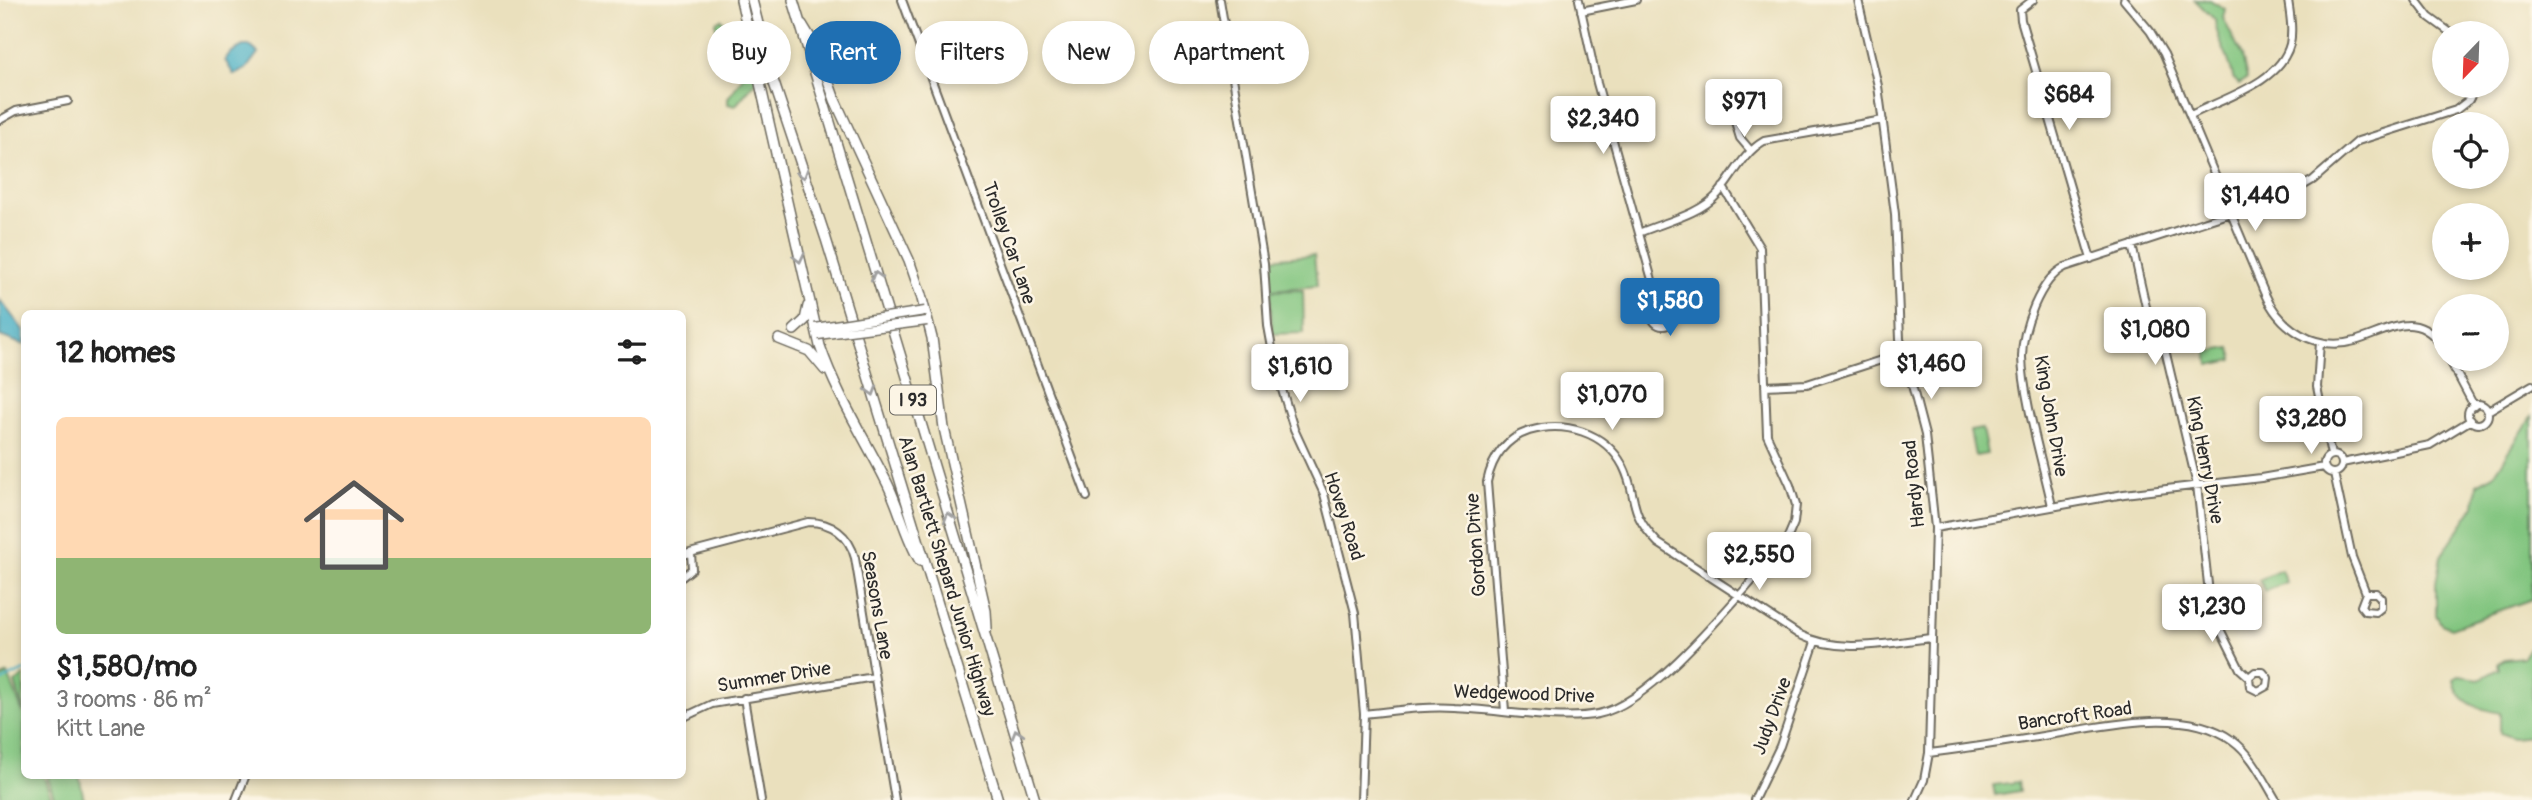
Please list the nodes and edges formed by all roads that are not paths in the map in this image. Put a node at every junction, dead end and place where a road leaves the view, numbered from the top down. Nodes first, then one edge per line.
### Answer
1 (741, 0) edge
2 (752, 0) edge
3 (793, 0) edge
4 (902, 0) edge
5 (1220, 0) edge
6 (1579, 0) edge
7 (1636, 0) edge
8 (1858, 0) edge
9 (2033, 0) edge
10 (2124, 0) edge
11 (2288, 0) edge
12 (2416, 0) edge
13 (1581, 11) junction
14 (796, 13) junction
15 (2434, 21) edge
16 (2470, 98) edge
17 (68, 101) dead end
18 (1732, 112) dead end
19 (2191, 115) junction
20 (0, 120) edge
21 (1882, 120) junction
22 (1751, 151) junction
23 (1723, 187) junction
24 (2231, 212) junction
25 (1639, 233) junction
26 (2132, 245) junction
27 (2091, 258) junction
28 (808, 298) junction
29 (1659, 304) dead end
30 (926, 316) junction
31 (794, 330) dead end
32 (817, 332) junction
33 (2432, 334) edge
34 (779, 340) dead end
35 (2320, 342) junction
36 (1903, 353) junction
37 (2455, 371) edge
38 (833, 383) junction
39 (2532, 385) edge
40 (1765, 386) junction
41 (2474, 406) junction
42 (2488, 411) junction
43 (2471, 420) junction
44 (2331, 455) junction
45 (2342, 463) junction
46 (2324, 467) junction
47 (2334, 473) junction
48 (2197, 485) junction
49 (1087, 497) dead end
50 (2052, 506) junction
51 (1935, 528) junction
52 (691, 553) junction
53 (686, 554) edge
54 (927, 571) junction
55 (686, 574) edge
56 (2367, 593) dead end
57 (1737, 595) junction
58 (987, 637) junction
59 (1931, 638) junction
60 (1815, 642) junction
61 (874, 677) junction
62 (2249, 677) dead end
63 (744, 698) junction
64 (1505, 711) junction
65 (1364, 714) junction
66 (686, 716) edge
67 (1929, 753) junction
68 (244, 779) edge
69 (236, 800) edge
70 (761, 800) edge
71 (895, 800) edge
72 (998, 800) edge
73 (1035, 800) edge
74 (1361, 800) edge
75 (1754, 800) edge
76 (1915, 800) edge
77 (2276, 800) edge

1 -> 28 highway
2 -> 54 highway, Alan Bartlett Shepard Junior Highway / I 93
3 - 14 highway, Alan Bartlett Shepard Junior Highway / I 93
4 - 49 street, Trolley Car Lane
5 - 65 street, Hovey Road
6 - 13 street
7 - 13 street
8 - 21 street, Hardy Road
9 - 27 street
10 - 19 street
11 - 19 street
12 - 15 street
13 - 25 street
14 - 30 highway
58 -> 14 highway, Alan Bartlett Shepard Junior Highway / I 93
16 - 24 street, King John Drive
17 - 20 street
18 - 22 street
19 - 24 street
21 - 22 street
21 - 36 street, Hardy Road
22 - 23 street
23 - 25 street
23 - 40 street, Wedgewood Drive
24 - 26 street, King John Drive
24 - 35 street
25 - 29 street
26 - 27 street, King John Drive
26 - 48 street, King Henry Drive
27 - 50 street, King John Drive
28 - 31 highway
28 - 32 highway
30 - 32 main road, bridge
30 - 58 highway
32 - 38 highway
33 - 35 street
34 - 38 highway
35 - 44 street
36 - 40 street
36 - 51 street, Hardy Road
37 - 41 street
38 - 54 highway
39 - 42 street
40 - 57 street, Wedgewood Drive
41 - 42 street
41 - 43 street
42 - 43 street
43 - 45 street
44 - 45 street
44 - 46 street
45 - 47 street
46 - 47 street
46 - 48 street
47 - 56 street
48 - 50 street
48 - 62 street, King Henry Drive
50 - 51 street
51 - 59 street, Hardy Road
52 - 53 street, Seasons Lane
52 - 55 street
52 - 61 street, Seasons Lane
54 - 72 highway, Alan Bartlett Shepard Junior Highway / I 93
57 - 60 street, Gordon Drive
57 - 64 street, Wedgewood Drive
57 - 64 street, Gordon Drive
73 -> 58 highway, Alan Bartlett Shepard Junior Highway / I 93
59 - 60 street, Gordon Drive
59 - 67 street, Hardy Road
60 - 75 street, Judy Drive
61 - 63 street, Summer Drive
61 - 71 street, Seasons Lane
63 - 66 street, Summer Drive
63 - 70 street
64 - 65 street, Wedgewood Drive
65 - 74 street, Hovey Road
67 - 76 street, Hardy Road
67 - 77 street, Bancroft Road
68 - 69 street

